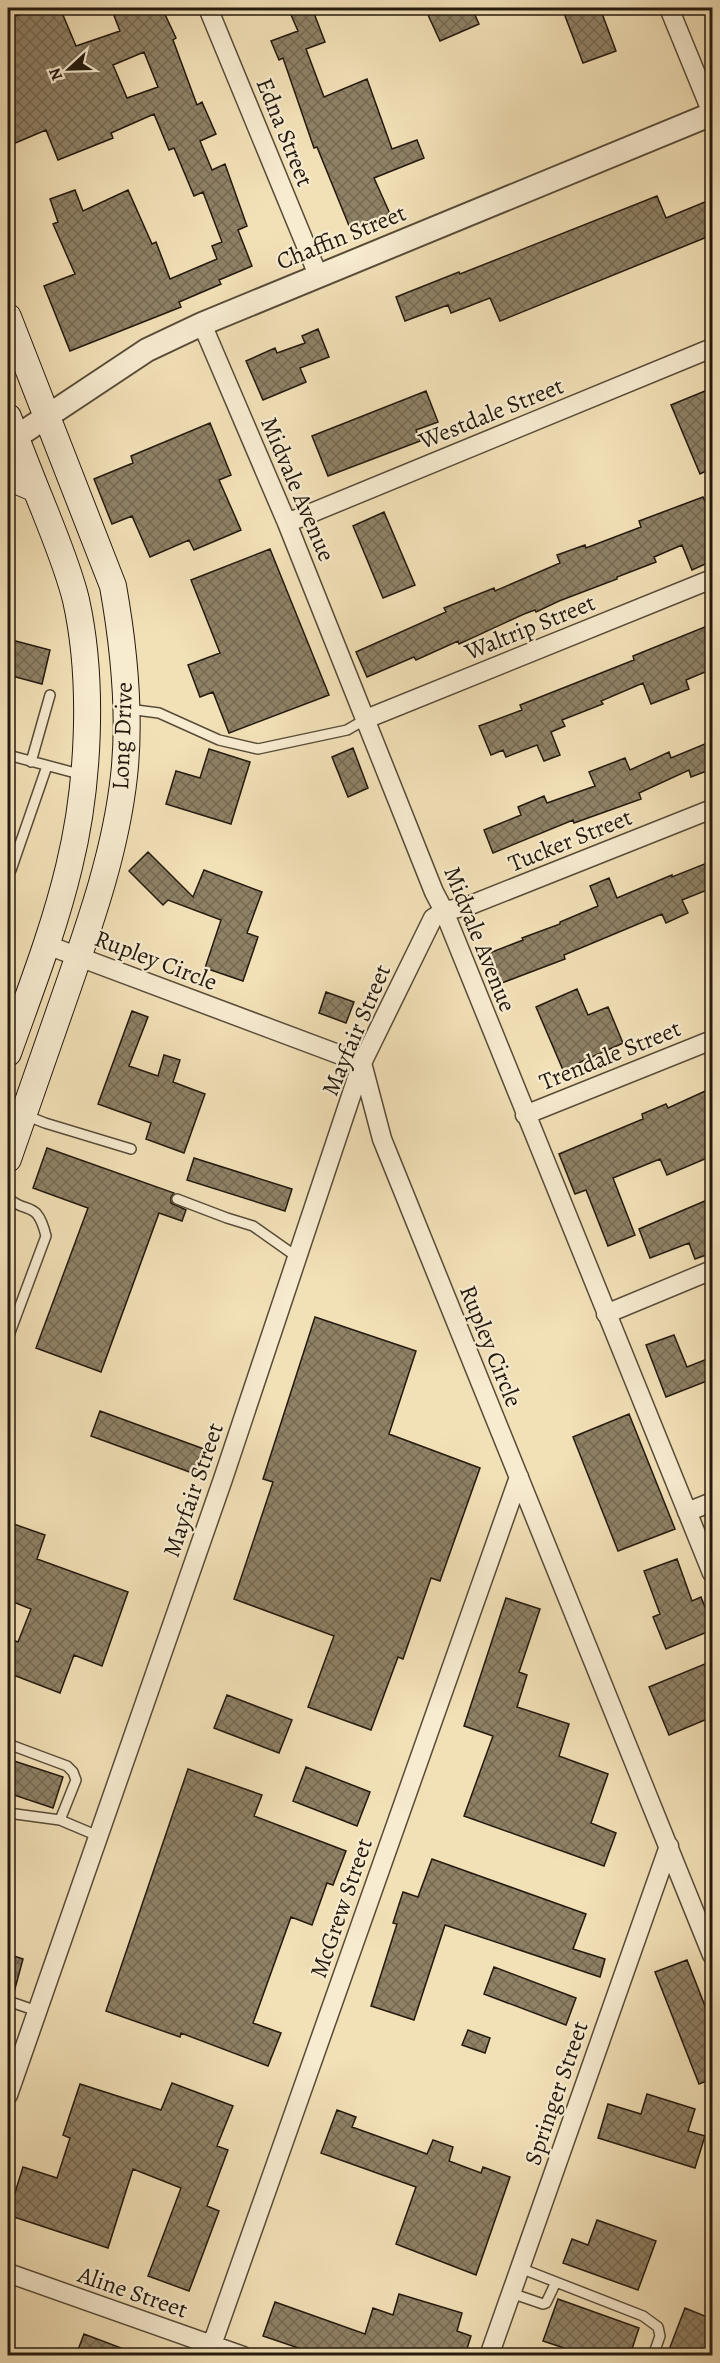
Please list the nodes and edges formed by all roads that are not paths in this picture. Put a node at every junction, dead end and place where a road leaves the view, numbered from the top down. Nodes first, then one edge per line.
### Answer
1 (208, 8) edge
2 (669, 8) edge
3 (712, 114) edge
4 (318, 275) junction
5 (8, 317) edge
6 (202, 324) junction
7 (712, 348) edge
8 (48, 416) junction
9 (10, 432) edge
10 (8, 477) edge
11 (36, 489) junction
12 (287, 523) junction
13 (712, 579) edge
14 (50, 695) dead end
15 (86, 695) junction
16 (126, 700) junction
17 (366, 719) junction
18 (8, 755) edge
19 (31, 762) junction
20 (47, 766) junction
21 (83, 776) junction
22 (712, 809) edge
23 (11, 870) dead end
24 (444, 911) junction
25 (47, 945) junction
26 (78, 957) junction
27 (712, 1040) edge
28 (8, 1053) edge
29 (362, 1064) junction
30 (23, 1114) junction
31 (525, 1114) junction
32 (131, 1149) dead end
33 (8, 1159) edge
34 (8, 1198) edge
35 (177, 1199) dead end
36 (297, 1257) junction
37 (712, 1270) edge
38 (606, 1314) junction
39 (8, 1338) edge
40 (519, 1477) junction
41 (712, 1502) edge
42 (687, 1512) junction
43 (712, 1574) edge
44 (8, 1744) edge
45 (8, 1813) edge
46 (60, 1820) junction
47 (98, 1836) junction
48 (669, 1846) junction
49 (712, 1955) edge
50 (8, 2001) edge
51 (37, 2011) junction
52 (8, 2095) edge
53 (520, 2268) junction
54 (8, 2273) edge
55 (556, 2282) junction
56 (511, 2293) junction
57 (210, 2350) edge
58 (243, 2355) edge
59 (489, 2355) edge
60 (653, 2355) edge

1 - 4 street, Edna Street
2 - 3 street
3 - 4 street, Chaffin Street
4 - 6 street, Chaffin Street
5 - 8 main road, Long Drive
6 - 8 street, Chaffin Street
6 - 12 street, Midvale Avenue
7 - 12 street, Westdale Street
8 - 9 street, Chaffin Street
8 - 16 main road, Long Drive
9 - 11 main road, Long Drive
10 - 11 main road
11 - 15 main road, Long Drive
12 - 17 street, Midvale Avenue
13 - 17 street, Waltrip Street
14 - 19 lane
15 - 16 main road
15 - 21 main road, Long Drive
16 - 17 lane
16 - 26 main road, Long Drive
17 - 24 street, Midvale Avenue
18 - 19 lane
19 - 20 lane
20 - 21 lane
20 - 23 lane
21 - 25 main road, Long Drive
22 - 24 street, Tucker Street
24 - 29 street, Mayfair Street
24 - 31 street, Midvale Avenue
25 - 26 street, Rupley Circle
25 - 28 main road, Long Drive
26 - 29 street, Rupley Circle
26 - 30 main road, Long Drive
27 - 31 street, Trendale Street
29 - 36 street, Mayfair Street
29 - 40 street, Rupley Circle
30 - 32 lane
30 - 33 main road, Long Drive
31 - 38 street, Midvale Avenue
34 - 39 lane
35 - 36 lane
36 - 47 street, Mayfair Street
37 - 38 street
38 - 42 street, Midvale Avenue
40 - 48 street, Rupley Circle
40 - 57 street, McGrew Street
41 - 42 street
42 - 43 street, Midvale Avenue
44 - 46 lane
45 - 46 lane
46 - 47 lane
47 - 51 street, Mayfair Street
48 - 49 street, Rupley Circle
48 - 53 street, Springer Street
50 - 51 lane
51 - 52 street, Mayfair Street
53 - 55 lane
53 - 56 street, Springer Street
54 - 57 street, Aline Street
55 - 56 lane
55 - 60 lane
56 - 59 street, Springer Street
57 - 58 street, Aline Street

